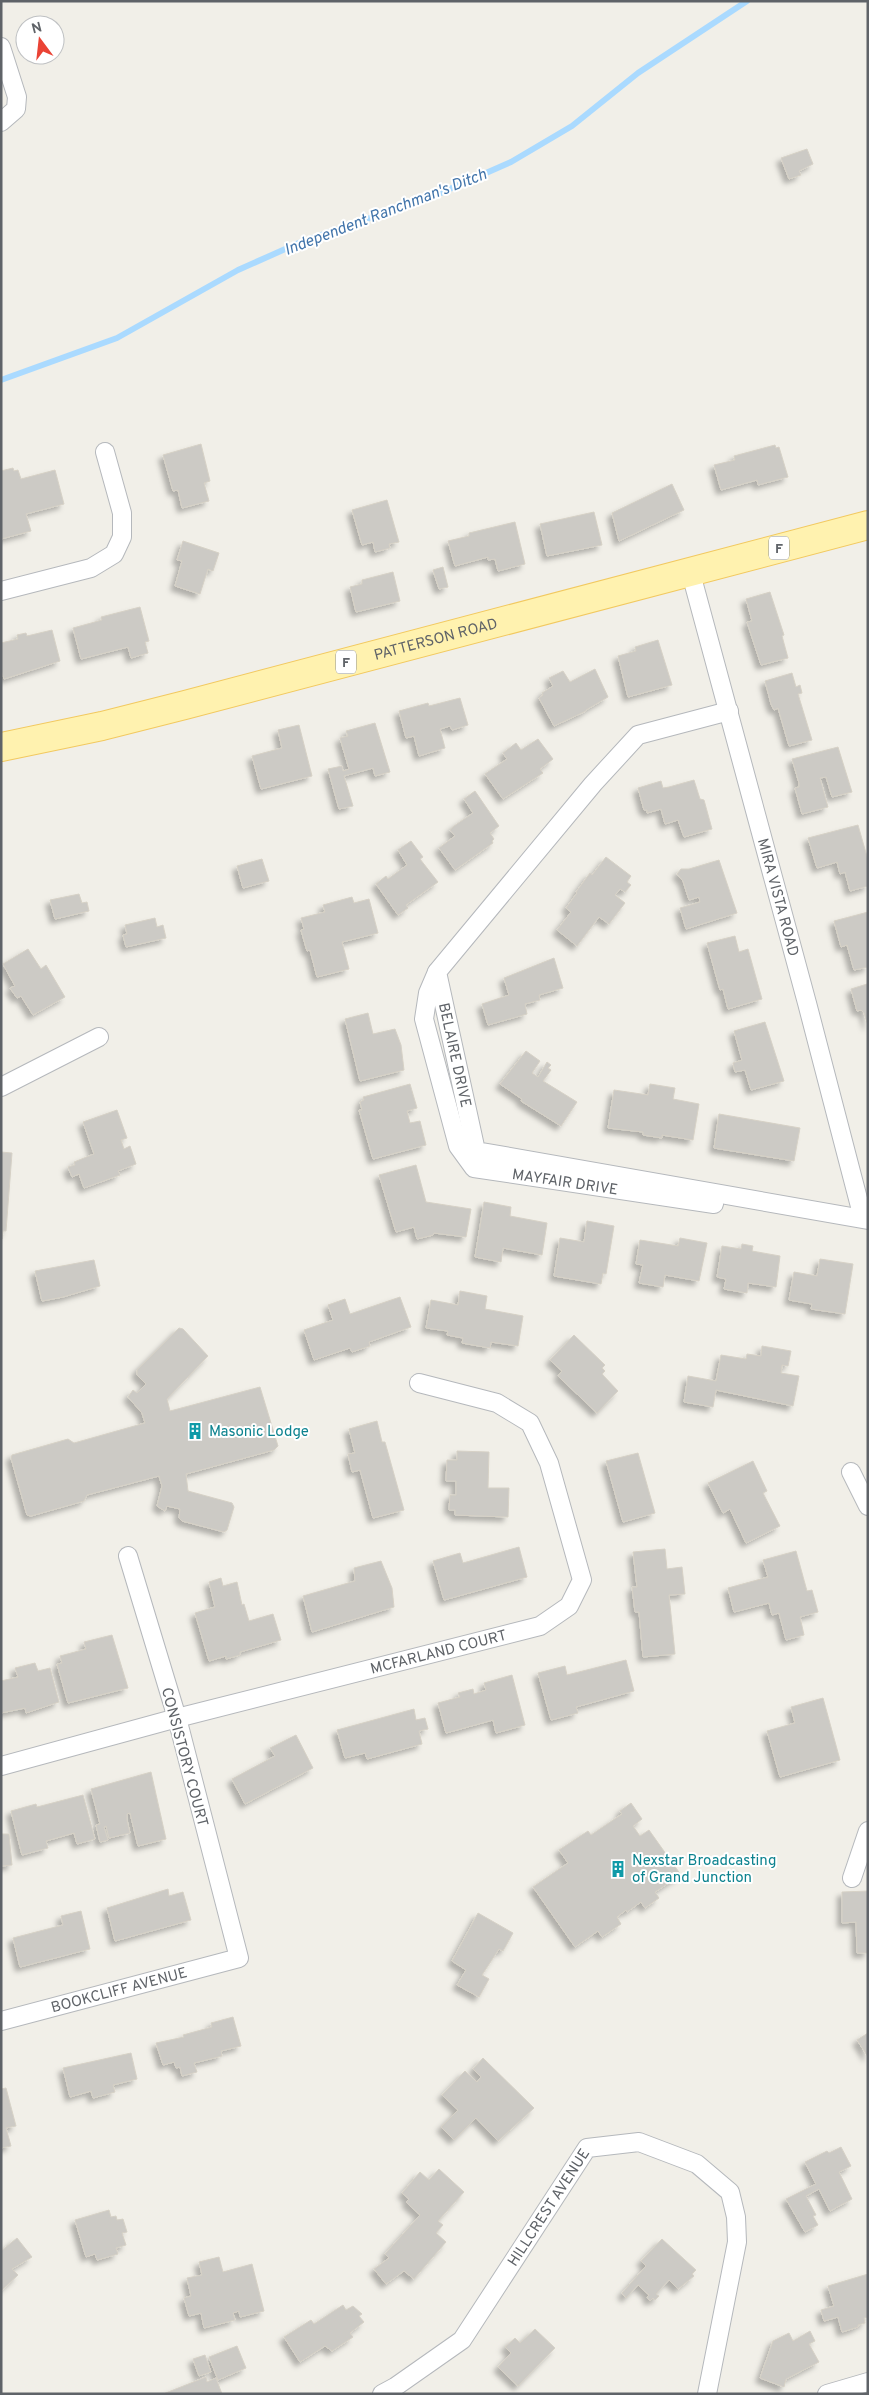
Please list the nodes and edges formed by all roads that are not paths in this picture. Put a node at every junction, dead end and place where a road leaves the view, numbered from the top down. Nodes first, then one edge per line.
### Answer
1 (1, 47) edge
2 (1, 122) edge
3 (105, 452) dead end
4 (868, 525) edge
5 (690, 570) junction
6 (1, 591) edge
7 (729, 712) junction
8 (1, 747) edge
9 (99, 1037) dead end
10 (1, 1086) edge
11 (865, 1219) edge
12 (419, 1383) dead end
13 (851, 1472) dead end
14 (868, 1506) edge
15 (128, 1556) dead end
16 (177, 1718) junction
17 (1, 1766) edge
18 (868, 1830) edge
19 (852, 1878) dead end
20 (239, 1958) joint
21 (1, 2021) edge
22 (868, 2382) edge
23 (382, 2394) edge
24 (707, 2394) edge
25 (827, 2394) edge

1 - 2 street
3 - 6 street
4 - 5 main road, PATTERSON ROAD / F
5 - 7 street, MIRA VISTA ROAD
5 - 8 main road, PATTERSON ROAD / F
7 - 11 street, MIRA VISTA ROAD
7 - 11 street, BELAIRE DRIVE
9 - 10 street
12 - 16 street, MCFARLAND COURT
13 - 14 street
15 - 16 street, CONSISTORY COURT
16 - 17 street, MCFARLAND COURT
16 - 20 street, CONSISTORY COURT
18 - 19 street
20 - 21 street, BOOKCLIFF AVENUE
22 - 25 street
23 - 24 street, HILLCREST AVENUE

